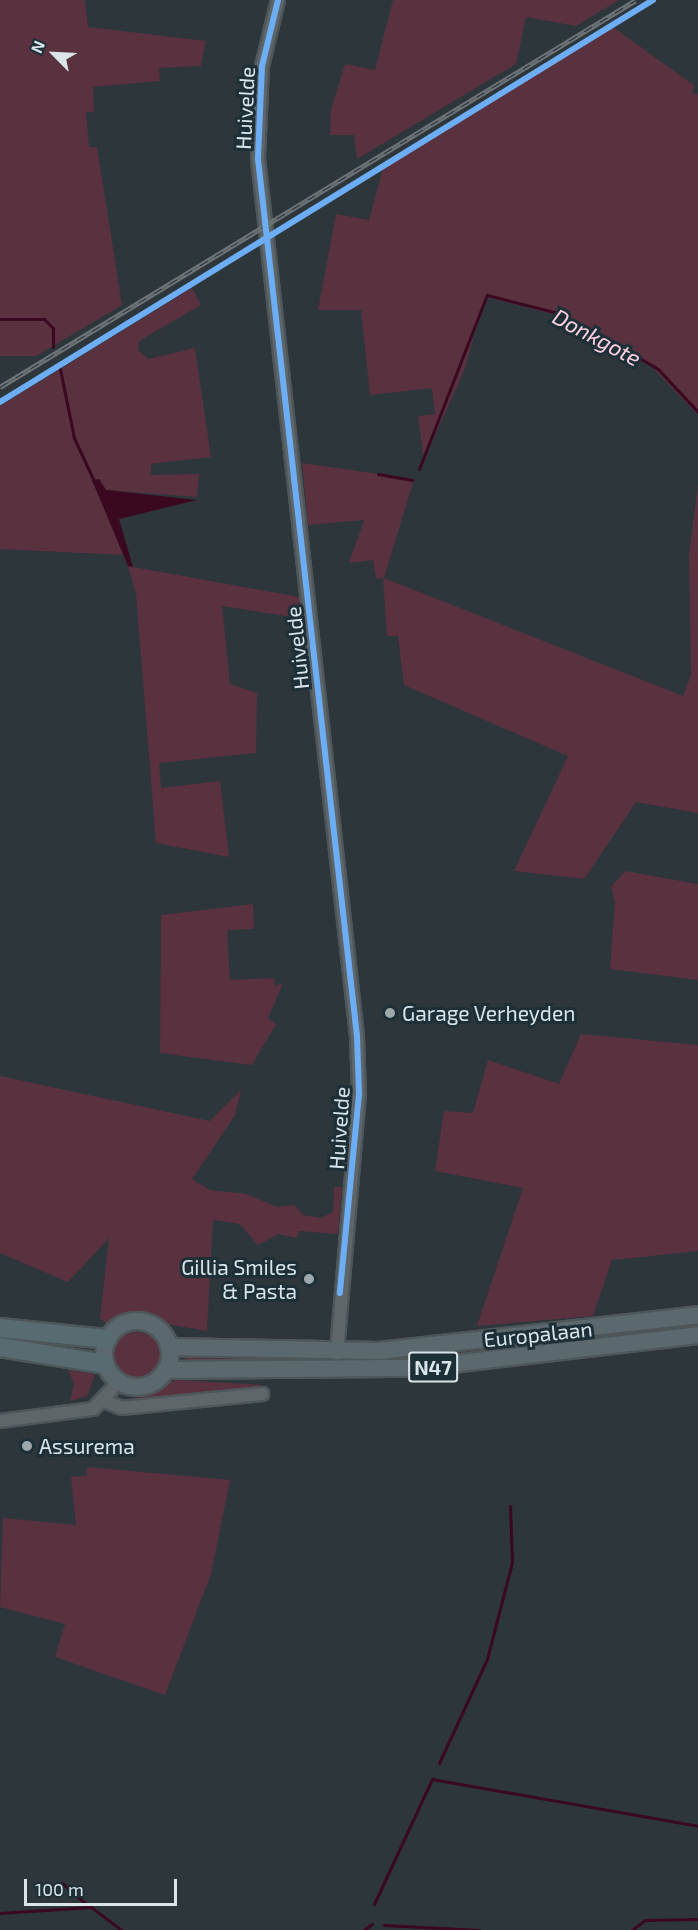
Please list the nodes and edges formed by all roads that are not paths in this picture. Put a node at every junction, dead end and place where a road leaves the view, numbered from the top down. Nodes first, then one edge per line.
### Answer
1 (278, 0) edge
2 (698, 1316) edge
3 (0, 1328) edge
4 (698, 1335) edge
5 (107, 1339) junction
6 (0, 1347) edge
7 (169, 1347) junction
8 (337, 1353) junction
9 (105, 1364) junction
10 (166, 1370) junction
11 (118, 1382) junction
12 (262, 1394) dead end
13 (105, 1401) junction
14 (0, 1420) edge

1 - 8 street, Huivelde
2 - 8 main road, Europalaan / N47
3 - 5 highway
4 - 10 main road, Europalaan / N47
5 - 7 main road
5 - 9 main road
6 - 9 highway
7 - 8 main road, Europalaan / N47
7 - 10 main road
9 - 11 main road
10 - 11 main road
11 - 13 street
12 - 13 street
13 - 14 street

